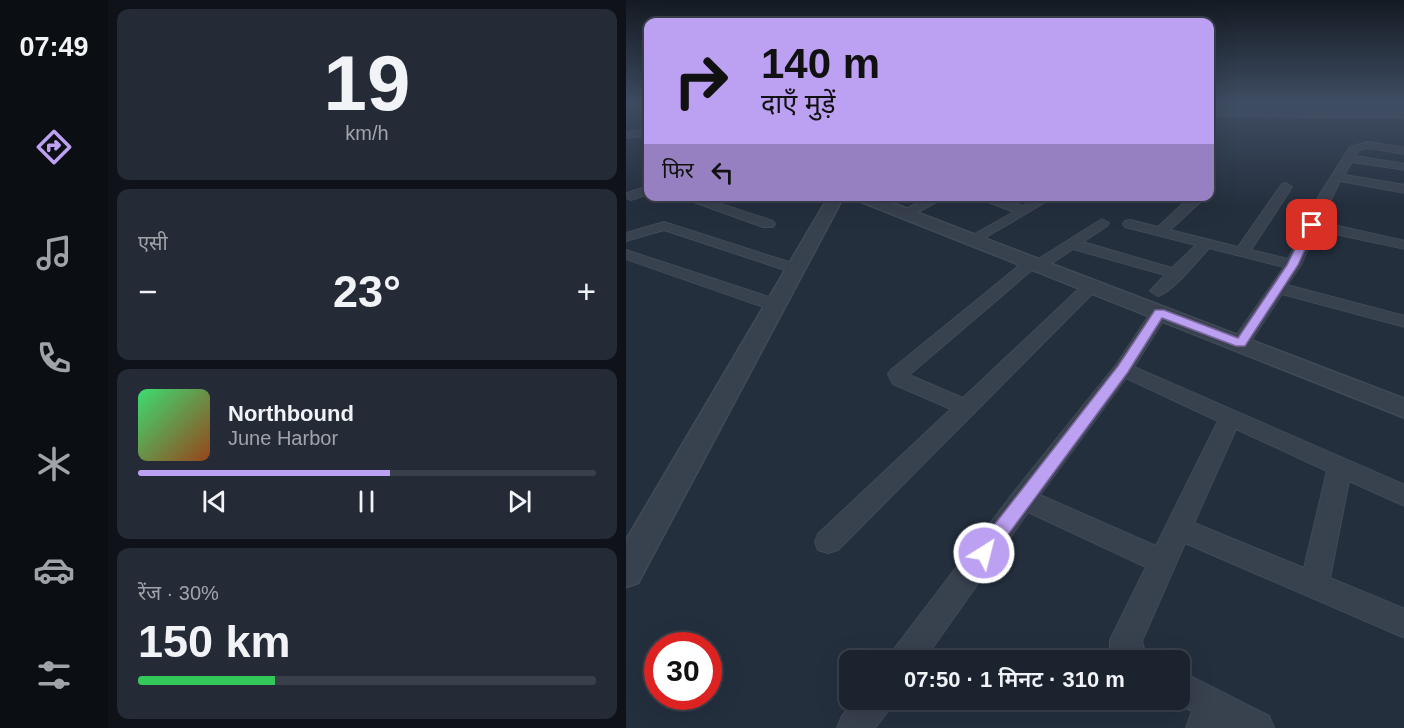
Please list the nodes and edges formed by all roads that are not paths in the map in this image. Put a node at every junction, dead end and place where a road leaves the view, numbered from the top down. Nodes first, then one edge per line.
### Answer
1 (1404, 151) edge
2 (1350, 158) junction
3 (1404, 167) edge
4 (1337, 177) junction
5 (1286, 187) dead end
6 (1404, 189) edge
7 (644, 191) edge
8 (631, 196) dead end
9 (698, 201) edge
10 (834, 201) edge
11 (878, 201) edge
12 (931, 201) edge
13 (994, 201) edge
14 (1038, 201) edge
15 (1194, 201) edge
16 (1025, 211) junction
17 (904, 214) junction
18 (1102, 223) dead end
19 (768, 224) dead end
20 (1130, 224) dead end
21 (1312, 225) junction
22 (1160, 232) junction
23 (626, 237) edge
24 (974, 240) junction
25 (1072, 244) junction
26 (1205, 244) junction
27 (1404, 245) edge
28 (1241, 253) junction
29 (626, 254) edge
30 (1034, 264) junction
31 (1293, 265) junction
32 (796, 269) junction
33 (1176, 274) junction
34 (1090, 287) junction
35 (1278, 288) junction
36 (1159, 302) junction
37 (775, 305) junction
38 (1404, 322) edge
39 (1240, 343) junction
40 (1123, 369) junction
41 (966, 407) junction
42 (1404, 409) edge
43 (1231, 417) junction
44 (1340, 466) junction
45 (1404, 496) edge
46 (1023, 499) junction
47 (1178, 528) junction
48 (828, 542) dead end
49 (1163, 562) junction
50 (626, 572) edge
51 (1314, 585) junction
52 (1404, 624) edge
53 (912, 650) edge
54 (1126, 650) edge
55 (1190, 698) edge
56 (867, 710) edge
57 (1207, 716) edge
58 (854, 728) edge
59 (1257, 728) edge

1 - 2 street
2 - 3 street
2 - 4 street
4 - 6 street
4 - 21 street
5 - 28 street
7 - 8 street
9 - 19 street
10 - 32 street
11 - 17 street
12 - 17 street
13 - 16 street
14 - 16 street
15 - 22 street
16 - 24 street
17 - 24 street
18 - 25 street
20 - 22 street
21 - 27 street
21 - 31 street
22 - 26 street
23 - 32 street
24 - 30 street
25 - 30 street
25 - 33 street
26 - 28 street
26 - 33 street
28 - 31 street
29 - 37 street
30 - 34 street
30 - 41 street
31 - 35 street
32 - 37 street
33 - 36 street
34 - 36 street
34 - 41 street
35 - 38 street
35 - 39 street
36 - 39 street
36 - 40 street
37 - 50 street
39 - 42 street
40 - 43 street
40 - 46 street
41 - 48 street
43 - 44 street
43 - 47 street
44 - 45 street
44 - 51 street
46 - 49 street
46 - 53 street
47 - 49 street
47 - 51 street
49 - 54 street
51 - 52 street
55 - 57 street
56 - 58 street
57 - 59 street

